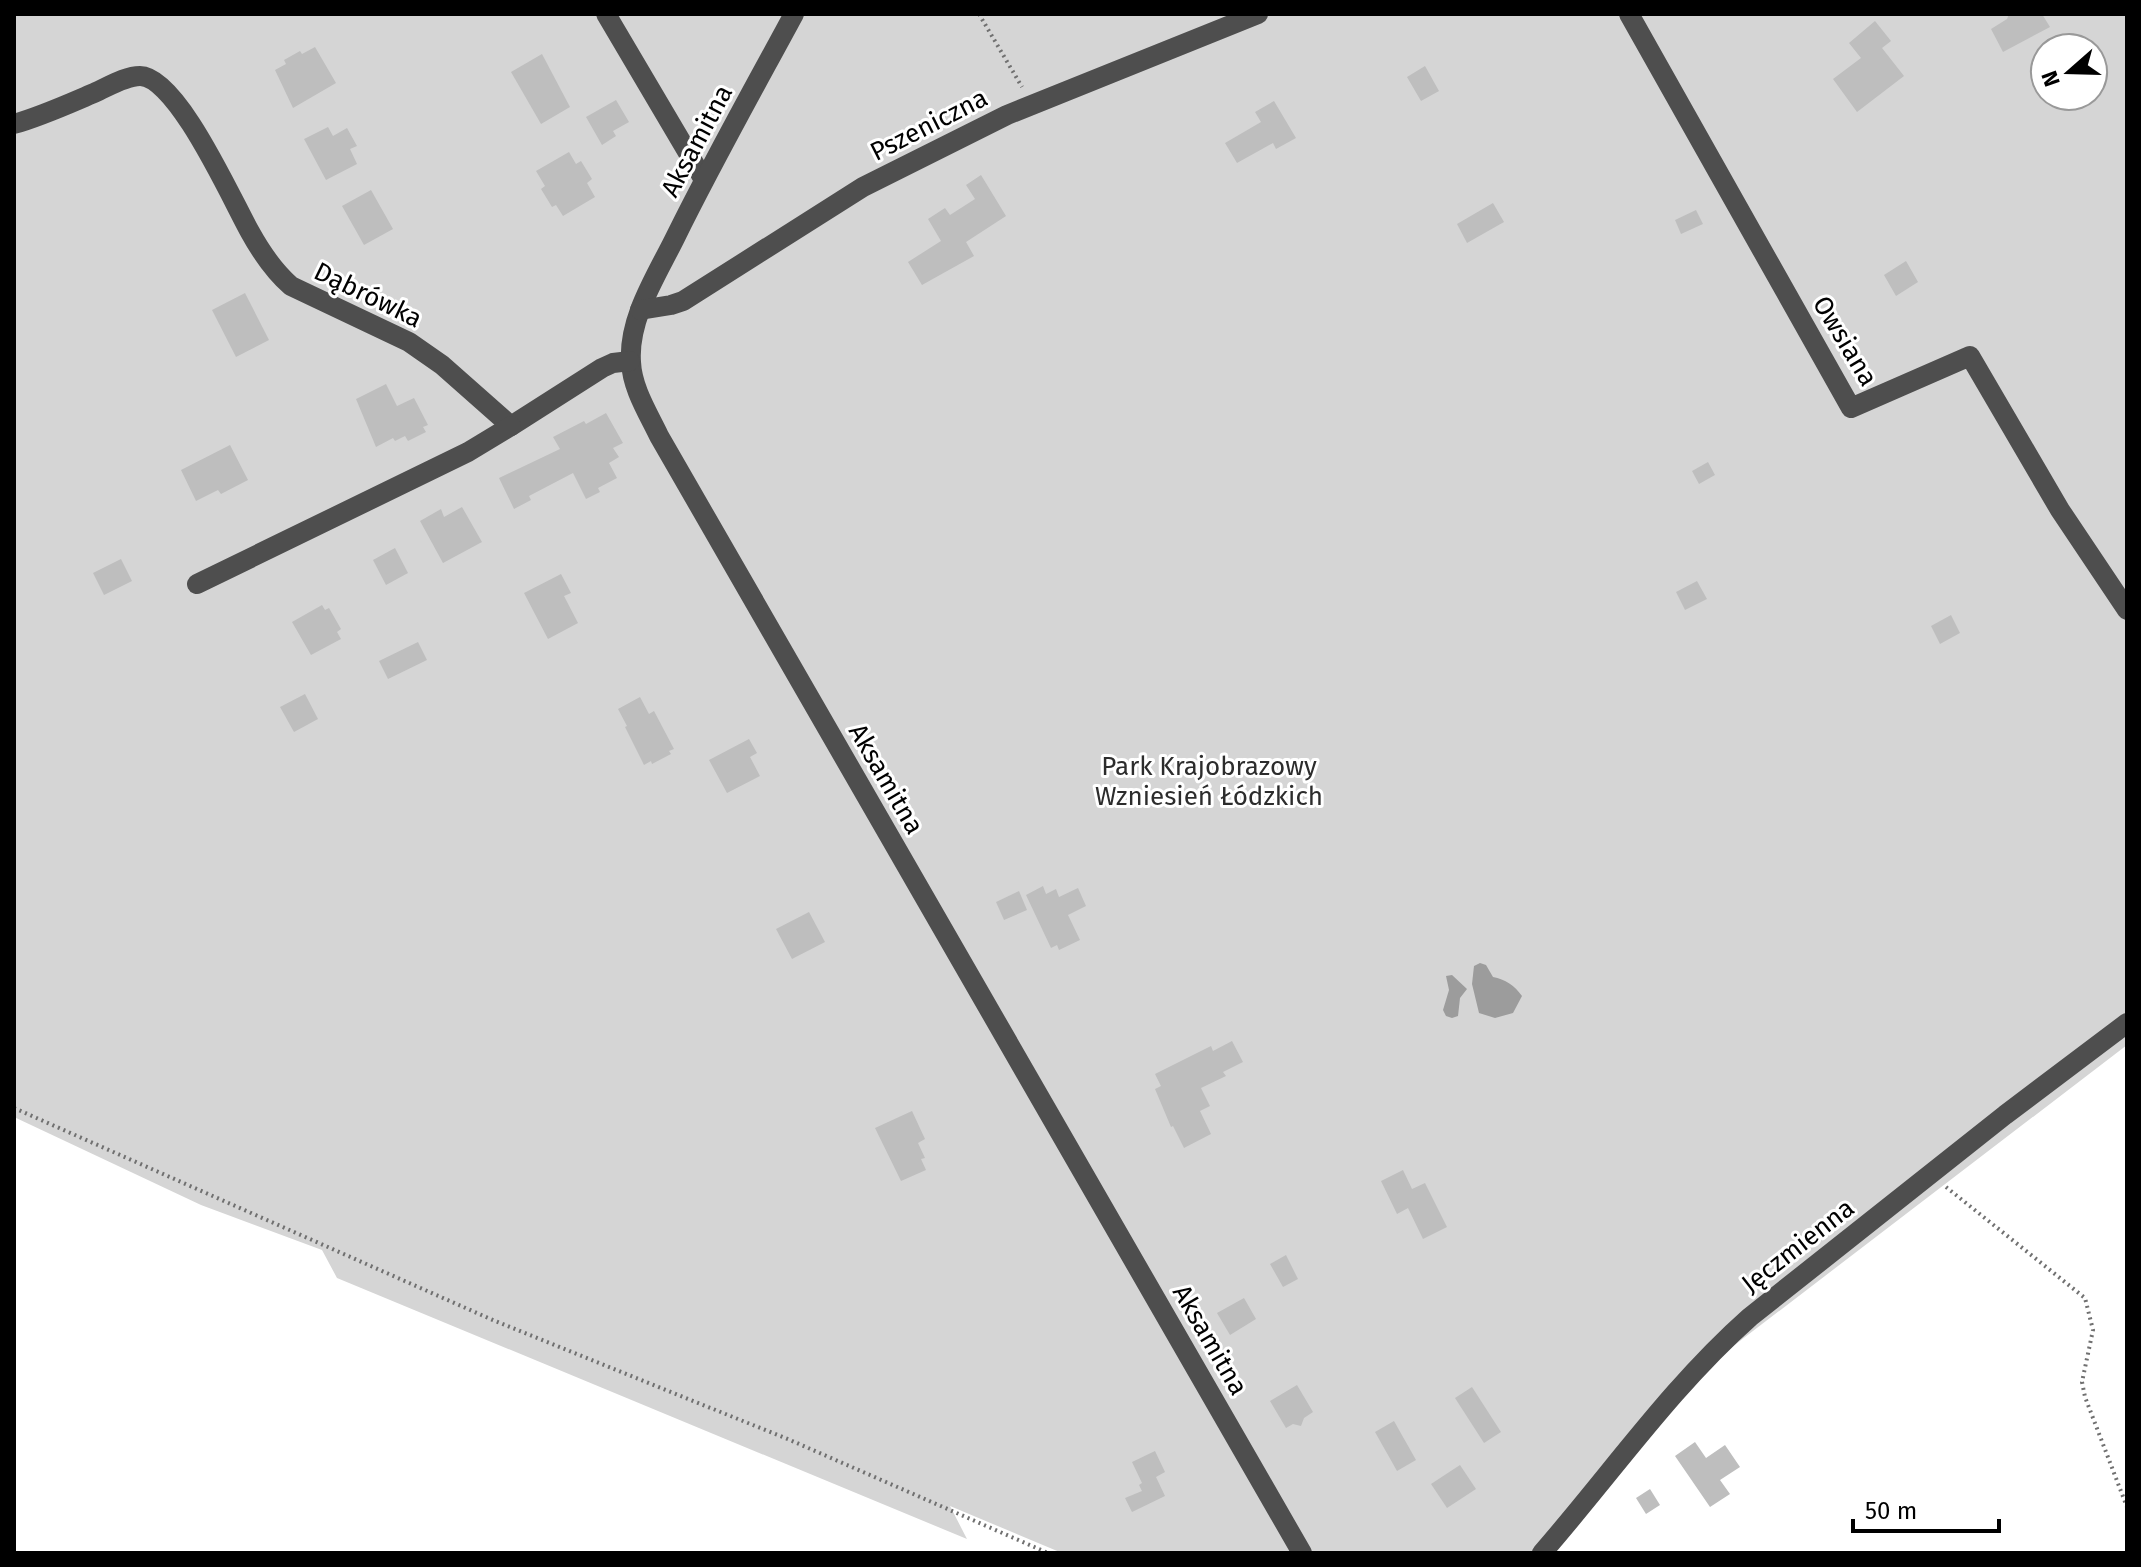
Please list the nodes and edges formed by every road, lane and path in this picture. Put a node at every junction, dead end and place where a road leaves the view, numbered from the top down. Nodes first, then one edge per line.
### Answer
1 (606, 14) edge
2 (794, 14) edge
3 (979, 14) edge
4 (1258, 14) edge
5 (1629, 14) edge
6 (1034, 104) junction
7 (14, 124) edge
8 (704, 180) junction
9 (640, 310) junction
10 (630, 361) junction
11 (511, 426) junction
12 (197, 584) dead end
13 (2127, 610) edge
14 (2127, 1023) edge
15 (14, 1108) edge
16 (1933, 1172) junction
17 (2127, 1507) edge
18 (1048, 1553) edge
19 (1302, 1553) edge
20 (1542, 1553) edge

1 - 8 street
2 - 8 street, Aksamitna
3 - 6 path
4 - 6 street, Pszeniczna
5 - 13 street, Owsiana
6 - 9 street, Pszeniczna
7 - 11 street, Dąbrówka
8 - 9 street, Aksamitna
9 - 10 street, Aksamitna
10 - 11 street
10 - 19 street, Aksamitna
11 - 12 street
14 - 16 street, Jęczmienna
15 - 18 path
16 - 17 path
16 - 20 street, Jęczmienna

